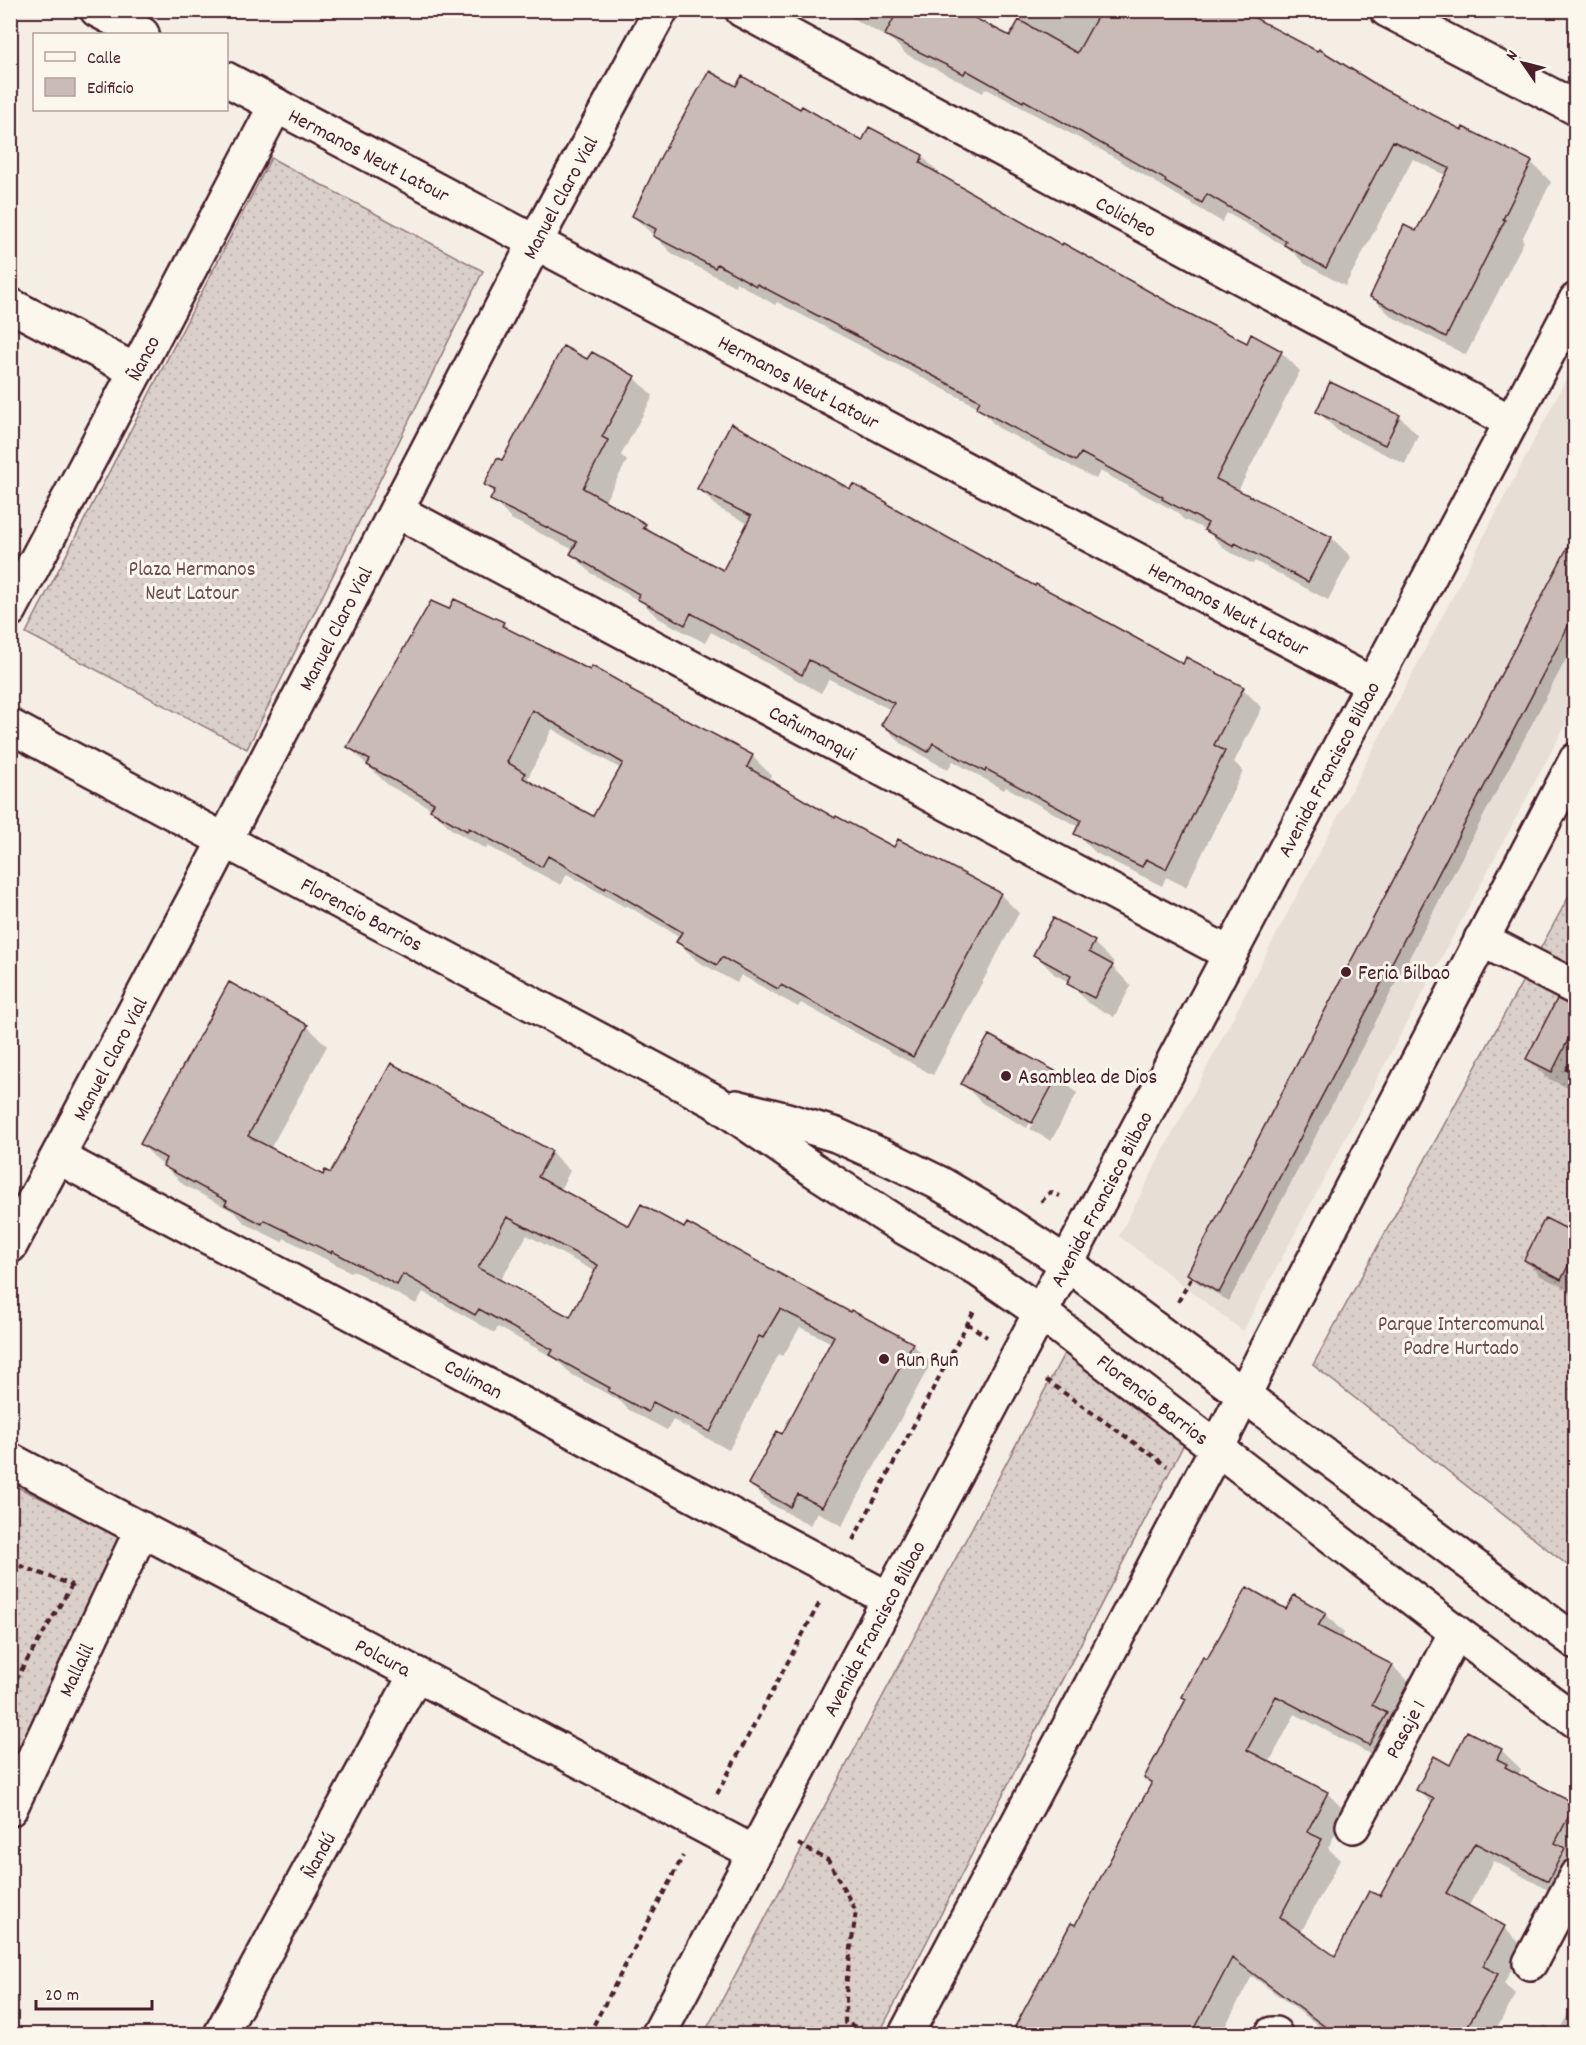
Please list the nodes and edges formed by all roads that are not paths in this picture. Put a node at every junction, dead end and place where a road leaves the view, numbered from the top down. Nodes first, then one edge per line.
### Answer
1 (97, 10) edge
2 (661, 10) edge
3 (742, 10) edge
4 (1387, 10) edge
5 (140, 33) edge
6 (228, 80) edge
7 (276, 105) junction
8 (1575, 108) edge
9 (536, 242) junction
10 (1575, 300) edge
11 (10, 305) edge
12 (136, 371) junction
13 (1511, 422) junction
14 (397, 511) junction
15 (10, 609) edge
16 (1372, 684) junction
17 (10, 726) edge
18 (1575, 760) edge
19 (225, 840) junction
20 (1481, 939) junction
21 (1230, 954) junction
22 (1575, 988) edge
23 (714, 1101) junction
24 (58, 1157) junction
25 (10, 1246) edge
26 (1066, 1263) junction
27 (1040, 1312) junction
28 (1243, 1396) junction
29 (1217, 1448) junction
30 (10, 1460) edge
31 (142, 1529) junction
32 (889, 1599) junction
33 (1456, 1632) junction
34 (1575, 1642) edge
35 (416, 1674) junction
36 (1575, 1721) edge
37 (10, 1809) edge
38 (1353, 1826) dead end
39 (763, 1839) junction
40 (1575, 1876) edge
41 (1530, 1963) dead end
42 (221, 2034) edge
43 (659, 2034) edge
44 (906, 2034) edge

1 - 5 street
2 - 9 street, Manuel Claro Vial
3 - 13 street, Colicheo
4 - 8 street
6 - 7 street, Hermanos Neut Latour
7 - 9 street, Hermanos Neut Latour
7 - 12 street, Ñanco
9 - 14 street, Manuel Claro Vial
9 - 16 street, Hermanos Neut Latour
10 - 13 street, Avenida Francisco Bilbao
11 - 12 street
12 - 15 street, Ñanco
13 - 16 street, Avenida Francisco Bilbao
14 - 19 street, Manuel Claro Vial
14 - 21 street, Cañumanqui
16 - 21 street, Avenida Francisco Bilbao
17 - 19 street, Florencio Barrios
18 - 20 street
19 - 23 street, Florencio Barrios
19 - 24 street, Manuel Claro Vial
20 - 22 street
20 - 28 street
21 - 26 street, Avenida Francisco Bilbao
23 - 26 street, Florencio Barrios
23 - 27 street, Florencio Barrios
24 - 25 street, Manuel Claro Vial
24 - 32 street, Coliman
26 - 27 street, Avenida Francisco Bilbao
26 - 28 street, Florencio Barrios
27 - 29 street, Florencio Barrios
27 - 32 street, Avenida Francisco Bilbao
28 - 29 street
28 - 34 street, Florencio Barrios
29 - 33 street, Florencio Barrios
29 - 44 street
30 - 31 street, Polcura
31 - 35 street, Polcura
31 - 37 street, Mallalil
32 - 39 street, Avenida Francisco Bilbao
33 - 36 street, Florencio Barrios
33 - 38 street, Pasaje 1
35 - 39 street, Polcura
35 - 42 street, Ñandú
39 - 43 street, Avenida Francisco Bilbao
40 - 41 street

